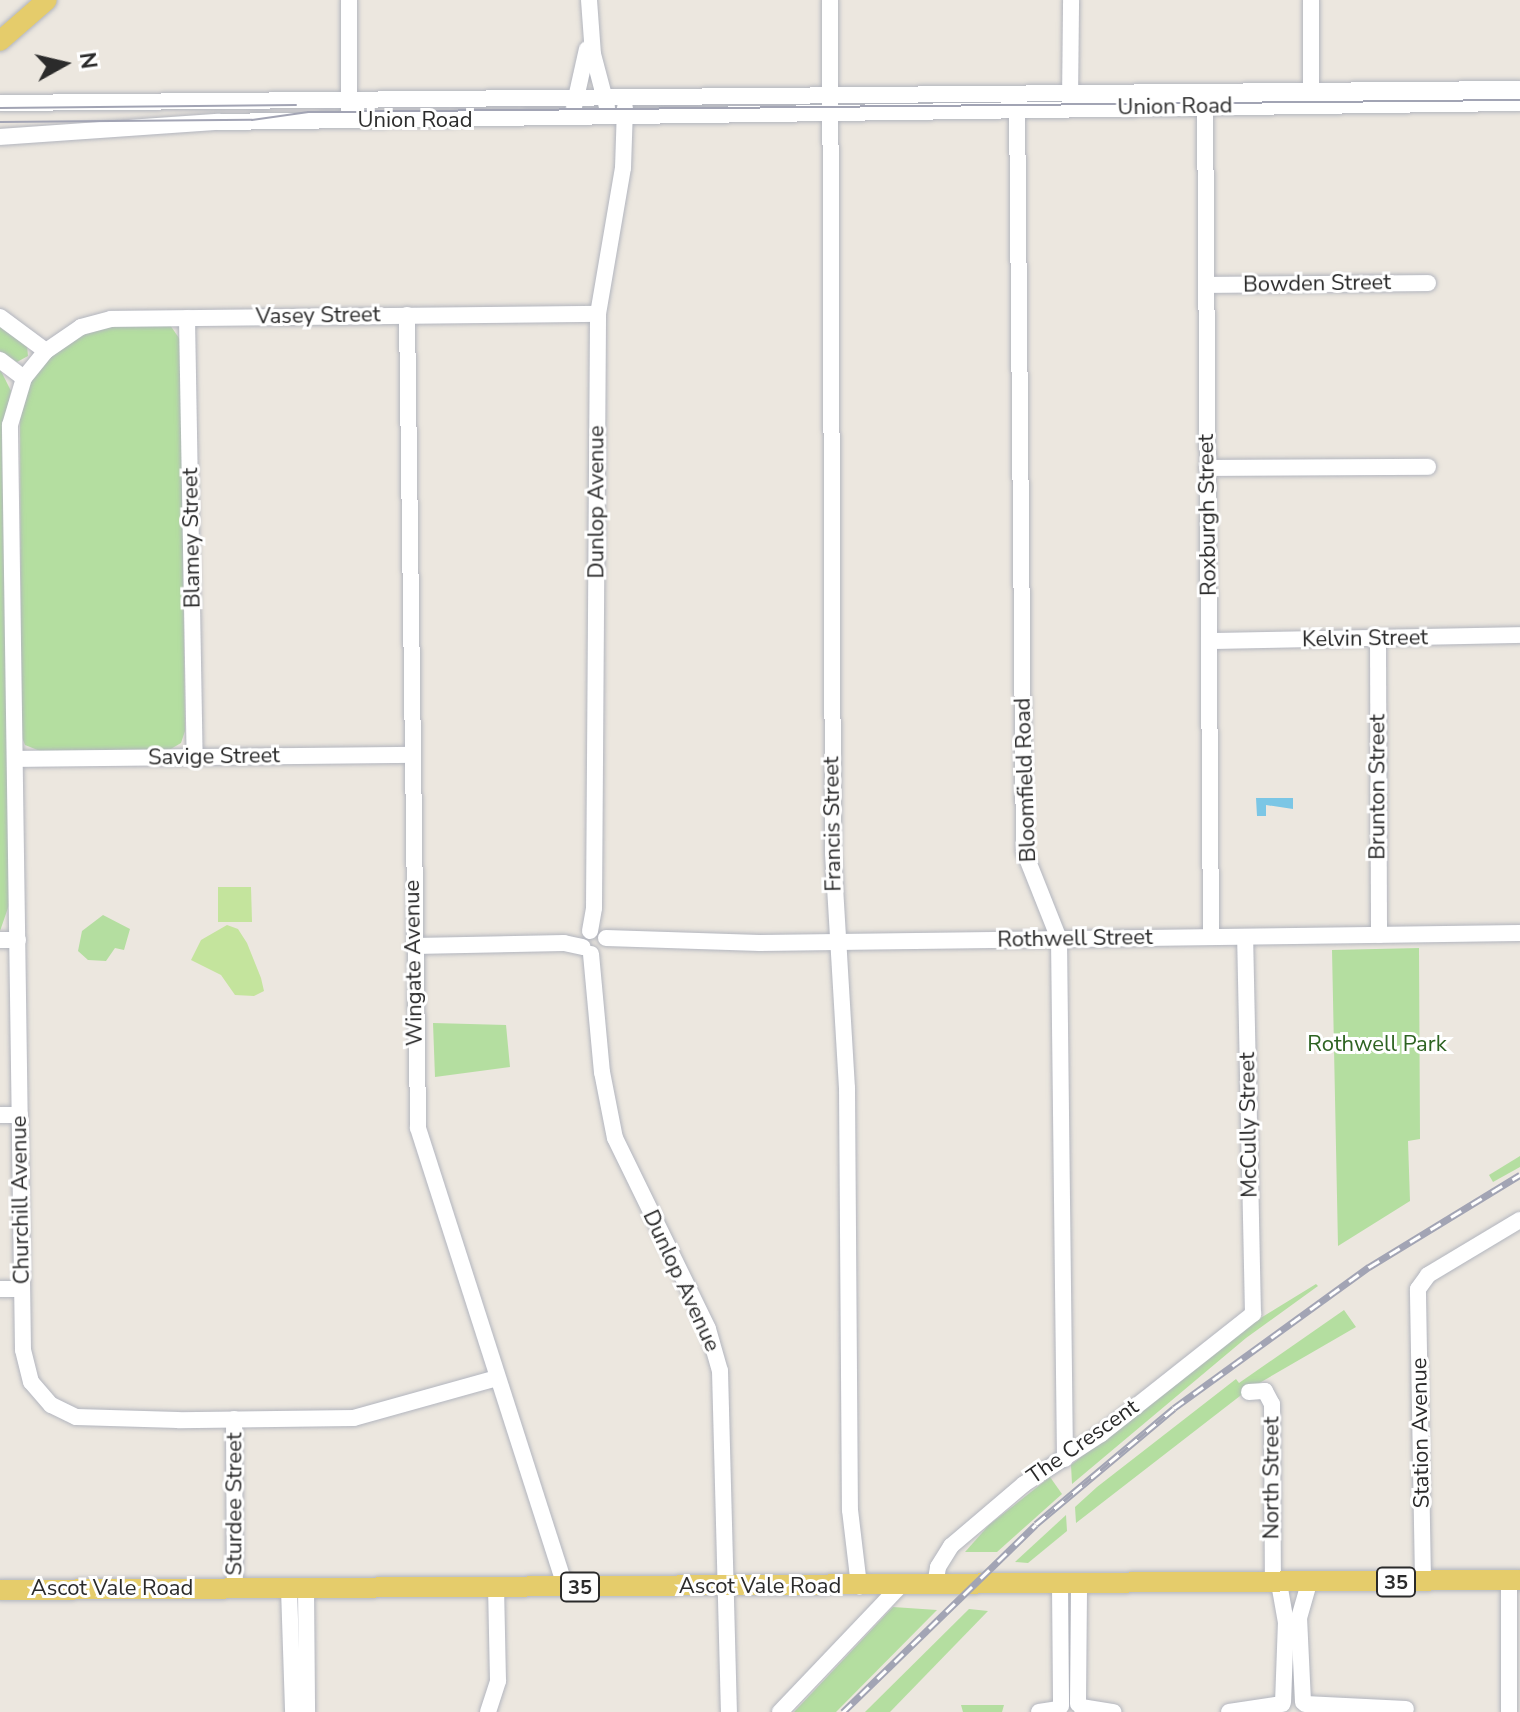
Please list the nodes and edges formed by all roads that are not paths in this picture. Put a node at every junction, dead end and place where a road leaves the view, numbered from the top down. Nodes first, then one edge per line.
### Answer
1 (349, 0) edge
2 (589, 0) edge
3 (830, 0) edge
4 (1071, 0) edge
5 (1311, 0) edge
6 (43, 4) edge
7 (590, 27) junction
8 (0, 41) edge
9 (0, 57) edge
10 (1520, 89) edge
11 (574, 99) junction
12 (607, 99) junction
13 (625, 99) junction
14 (1310, 99) junction
15 (349, 100) junction
16 (1205, 100) junction
17 (217, 102) junction
18 (1017, 102) junction
19 (1070, 102) junction
20 (0, 103) edge
21 (1520, 103) edge
22 (830, 105) junction
23 (625, 118) junction
24 (574, 119) junction
25 (607, 119) junction
26 (349, 121) junction
27 (217, 122) junction
28 (0, 137) edge
29 (1428, 283) dead end
30 (1207, 285) junction
31 (598, 314) junction
32 (407, 315) junction
33 (0, 317) edge
34 (187, 318) junction
35 (46, 351) junction
36 (0, 360) edge
37 (24, 378) junction
38 (1428, 467) dead end
39 (1207, 468) junction
40 (1520, 635) edge
41 (1378, 639) junction
42 (1209, 641) junction
43 (412, 755) junction
44 (195, 758) junction
45 (16, 759) junction
46 (1520, 933) edge
47 (1379, 935) junction
48 (1211, 937) junction
49 (1245, 937) junction
50 (1059, 939) junction
51 (0, 940) edge
52 (18, 940) junction
53 (595, 942) junction
54 (835, 942) junction
55 (414, 946) junction
56 (0, 1115) edge
57 (20, 1115) junction
58 (1520, 1220) edge
59 (0, 1289) edge
60 (22, 1289) junction
61 (1253, 1314) joint
62 (497, 1378) junction
63 (1249, 1392) dead end
64 (234, 1419) junction
65 (1065, 1459) junction
66 (1515, 1580) edge
67 (1423, 1581) junction
68 (1276, 1583) junction
69 (1309, 1583) junction
70 (1070, 1585) junction
71 (852, 1586) junction
72 (900, 1586) junction
73 (935, 1586) junction
74 (496, 1587) junction
75 (565, 1587) junction
76 (727, 1587) junction
77 (235, 1588) junction
78 (298, 1589) junction
79 (0, 1590) edge
80 (1281, 1706) edge
81 (1306, 1706) edge
82 (1080, 1708) edge
83 (1059, 1709) edge
84 (1406, 1709) dead end
85 (1355, 1710) edge
86 (293, 1712) edge
87 (307, 1712) edge
88 (488, 1712) edge
89 (729, 1712) edge
90 (780, 1712) edge
91 (1039, 1712) edge
92 (1114, 1712) edge
93 (1229, 1712) edge
94 (1509, 1712) edge

1 - 15 street
2 - 7 street
3 - 22 street, Francis Street
4 - 19 street
5 - 14 street
6 - 8 main road
6 - 9 main road
7 - 11 street
7 - 12 street
10 - 14 street, Union Road
11 - 12 street, Union Road
11 - 15 street, Union Road
11 - 24 street
12 - 13 street, Union Road
12 - 25 street
13 - 22 street, Union Road
13 - 23 street, Dunlop Avenue
14 - 16 street, Union Road
14 - 21 street, Union Road
15 - 17 street, Union Road
15 - 26 street
16 - 19 street, Union Road
16 - 30 street, Roxburgh Street
17 - 20 street, Union Road
17 - 27 street
18 - 19 street, Union Road
18 - 22 street, Union Road
18 - 50 street, Bloomfield Road
22 - 23 street, Union Road
22 - 54 street, Francis Street
23 - 25 street, Union Road
23 - 31 street, Dunlop Avenue
24 - 25 street, Union Road
24 - 26 street, Union Road
26 - 27 street, Union Road
27 - 28 street, Union Road
29 - 30 street, Bowden Street
30 - 39 street, Roxburgh Street
31 - 32 street, Vasey Street
31 - 53 street, Dunlop Avenue
32 - 34 street, Vasey Street
32 - 43 street, Wingate Avenue
33 - 35 street
34 - 35 street, Vasey Street
34 - 44 street, Blamey Street
35 - 37 street, Churchill Avenue
36 - 37 street
37 - 45 street, Churchill Avenue
38 - 39 street
39 - 42 street, Roxburgh Street
40 - 41 street, Kelvin Street
41 - 42 street, Kelvin Street
41 - 47 street, Brunton Street
42 - 48 street, Roxburgh Street
43 - 44 street, Savige Street
43 - 55 street, Wingate Avenue
44 - 45 street, Savige Street
45 - 52 street, Churchill Avenue
46 - 47 street, Rothwell Street
47 - 49 street, Rothwell Street
48 - 49 street, Rothwell Street
48 - 50 street, Rothwell Street
49 - 61 street, McCully Street
50 - 54 street, Rothwell Street
50 - 65 street, Bloomfield Road
51 - 52 street
52 - 57 street, Churchill Avenue
53 - 54 street, Rothwell Street
53 - 55 street, Rothwell Street
53 - 76 street, Dunlop Avenue
54 - 71 street, Francis Street
55 - 62 street, Wingate Avenue
56 - 57 street
57 - 60 street, Churchill Avenue
58 - 67 street, Station Avenue
59 - 60 street
60 - 64 street, Churchill Avenue
61 - 65 street, The Crescent
62 - 64 street, Churchill Avenue
62 - 75 street, Wingate Avenue
63 - 68 street, North Street
64 - 77 street, Sturdee Street
65 - 73 street, The Crescent
66 - 67 main road, Ascot Vale Road / 35
66 - 94 street
67 - 69 main road, Ascot Vale Road / 35
68 - 69 main road, Ascot Vale Road / 35
68 - 70 main road, Ascot Vale Road / 35
68 - 80 street, North Street
69 - 81 street
70 - 73 main road, Ascot Vale Road / 35
70 - 82 street
70 - 83 street
71 - 72 main road, Ascot Vale Road / 35
71 - 76 main road, Ascot Vale Road / 35
72 - 73 main road, Ascot Vale Road / 35
72 - 90 street
74 - 75 main road, Ascot Vale Road / 35
74 - 78 main road, Ascot Vale Road / 35
74 - 88 street
75 - 76 main road, Ascot Vale Road / 35
76 - 89 street, Dunlop Avenue
77 - 78 main road, Ascot Vale Road / 35
77 - 79 main road, Ascot Vale Road / 35
78 - 86 street
78 - 87 street
80 - 81 street
80 - 93 street
81 - 85 street
82 - 83 street
82 - 92 street
83 - 91 street
84 - 85 street

